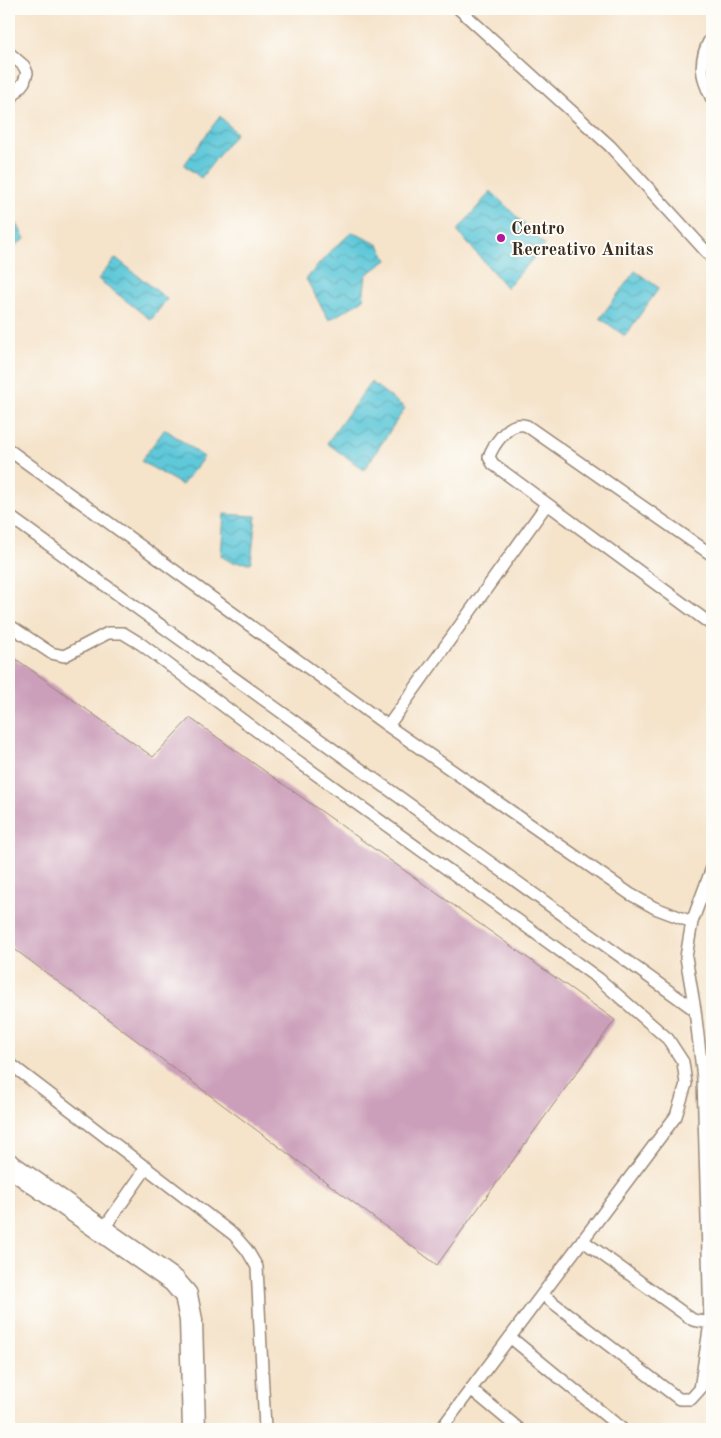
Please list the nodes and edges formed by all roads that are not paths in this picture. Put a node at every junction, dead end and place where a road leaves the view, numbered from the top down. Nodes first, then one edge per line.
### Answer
1 (459, 9) edge
2 (712, 36) edge
3 (9, 53) edge
4 (712, 99) edge
5 (9, 101) edge
6 (712, 258) edge
7 (9, 450) edge
8 (547, 504) junction
9 (9, 516) edge
10 (712, 554) edge
11 (9, 625) edge
12 (712, 625) edge
13 (388, 726) junction
14 (712, 868) edge
15 (692, 922) junction
16 (695, 1010) junction
17 (9, 1063) edge
18 (9, 1165) edge
19 (146, 1167) junction
20 (102, 1232) junction
21 (582, 1240) junction
22 (543, 1295) junction
23 (710, 1323) junction
24 (510, 1337) junction
25 (471, 1389) junction
26 (194, 1429) edge
27 (264, 1429) edge
28 (440, 1429) edge
29 (519, 1429) edge
30 (622, 1429) edge

1 - 6 lane
2 - 4 lane
3 - 5 lane
7 - 13 lane
8 - 10 lane
8 - 12 lane
8 - 13 lane
9 - 16 lane
11 - 21 lane
13 - 15 lane
14 - 15 lane
15 - 16 lane
16 - 23 lane
17 - 19 lane
18 - 20 street
19 - 20 lane
19 - 27 lane
20 - 26 street
21 - 22 lane
21 - 23 lane
22 - 23 lane
22 - 24 lane
24 - 25 lane
24 - 30 lane
25 - 28 lane
25 - 29 lane

